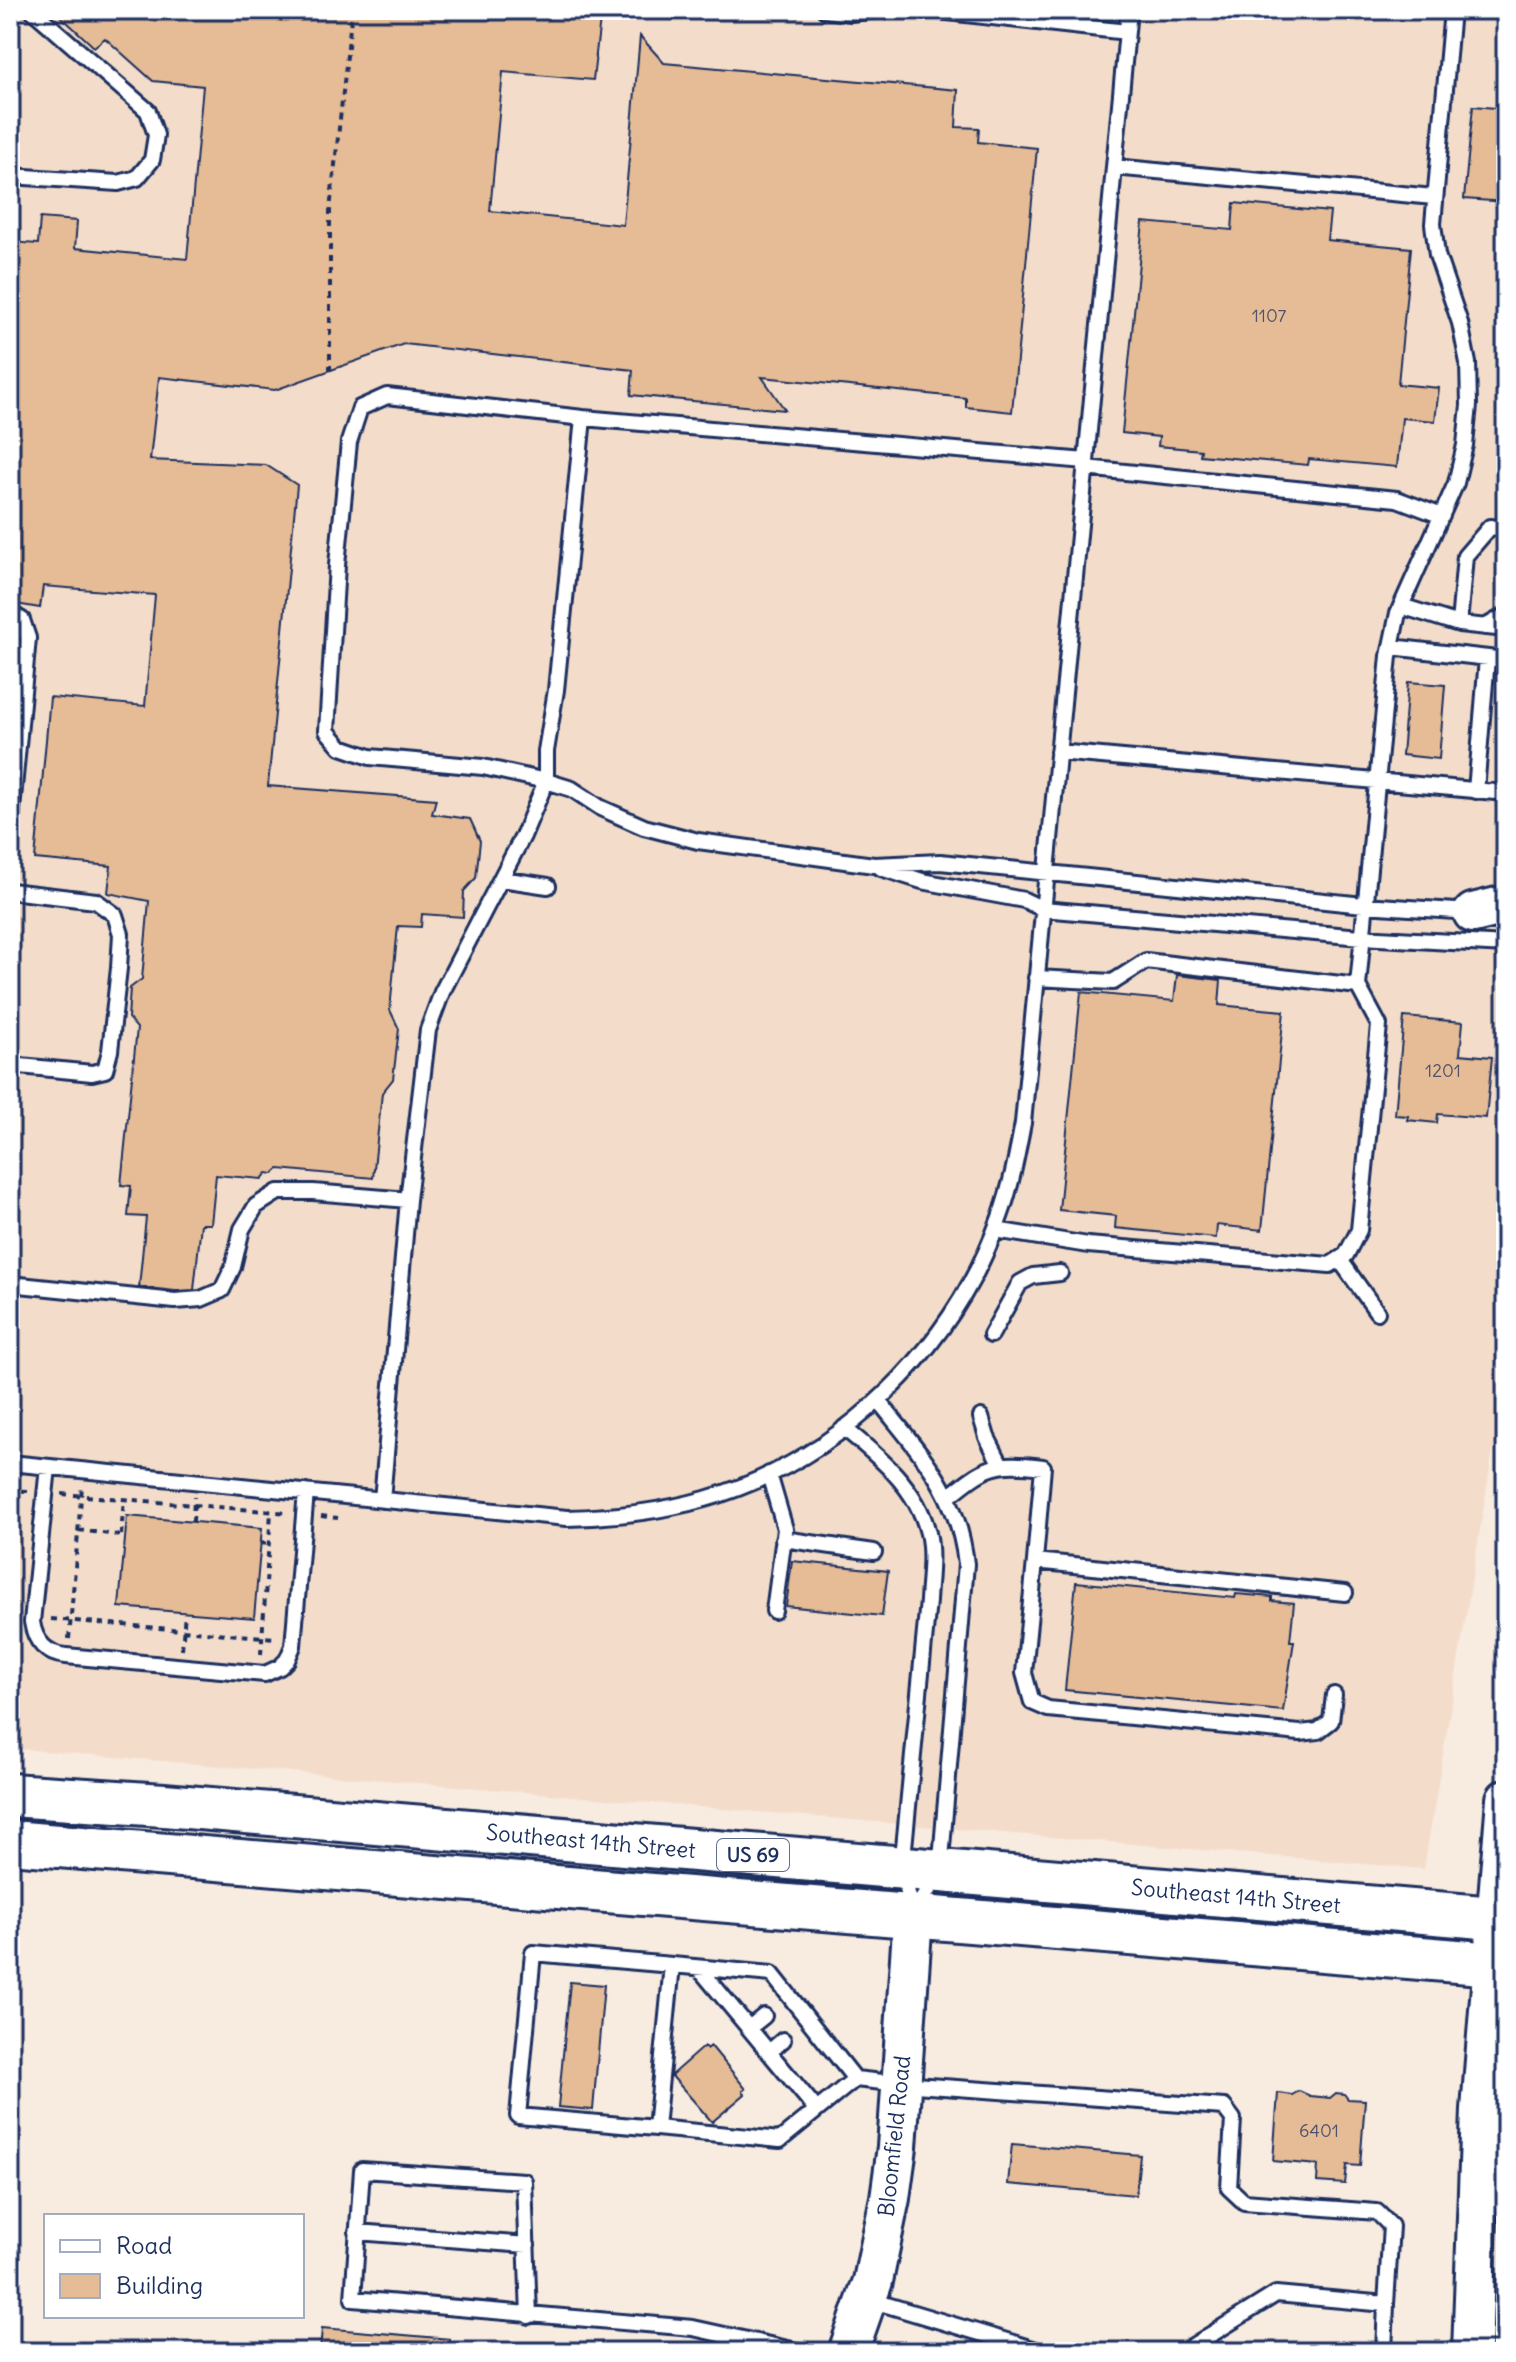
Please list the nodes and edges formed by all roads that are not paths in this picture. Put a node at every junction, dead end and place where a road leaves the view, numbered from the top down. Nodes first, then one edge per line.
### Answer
1 (32, 10) edge
2 (825, 10) edge
3 (877, 10) edge
4 (930, 10) edge
5 (1129, 10) edge
6 (1452, 10) edge
7 (1127, 32) junction
8 (1114, 167) junction
9 (10, 176) edge
10 (1434, 197) junction
11 (583, 418) junction
12 (1086, 464) junction
13 (1442, 516) junction
14 (1506, 529) edge
15 (1401, 606) junction
16 (10, 613) edge
17 (1506, 615) edge
18 (1459, 624) junction
19 (1485, 627) junction
20 (1506, 629) edge
21 (1391, 647) junction
22 (1487, 658) junction
23 (1506, 660) edge
24 (1058, 752) junction
25 (546, 781) junction
26 (1376, 783) junction
27 (1476, 791) junction
28 (1506, 793) edge
29 (10, 831) edge
30 (874, 865) junction
31 (1047, 873) junction
32 (501, 879) junction
33 (548, 886) dead end
34 (10, 891) edge
35 (1364, 905) junction
36 (1043, 909) junction
37 (1495, 911) edge
38 (1361, 937) junction
39 (1506, 945) edge
40 (1036, 978) junction
41 (1358, 986) junction
42 (10, 1065) edge
43 (408, 1200) junction
44 (995, 1230) junction
45 (1340, 1260) junction
46 (1060, 1273) dead end
47 (10, 1284) edge
48 (1377, 1312) dead end
49 (991, 1335) dead end
50 (878, 1400) junction
51 (981, 1417) dead end
52 (844, 1428) junction
53 (10, 1463) edge
54 (1001, 1465) junction
55 (48, 1467) junction
56 (769, 1474) junction
57 (306, 1492) junction
58 (948, 1497) junction
59 (382, 1500) junction
60 (783, 1539) junction
61 (874, 1552) dead end
62 (1035, 1561) junction
63 (1345, 1593) dead end
64 (774, 1611) dead end
65 (1334, 1695) dead end
66 (10, 1795) edge
67 (1506, 1799) edge
68 (10, 1842) edge
69 (921, 1869) junction
70 (913, 1915) junction
71 (1501, 1919) edge
72 (672, 1965) junction
73 (1499, 1965) edge
74 (699, 1968) junction
75 (764, 2016) dead end
76 (749, 2028) junction
77 (783, 2040) dead end
78 (769, 2052) junction
79 (855, 2079) junction
80 (901, 2084) junction
81 (816, 2109) junction
82 (656, 2128) junction
83 (357, 2232) junction
84 (527, 2245) junction
85 (867, 2298) junction
86 (1386, 2304) junction
87 (529, 2316) junction
88 (801, 2352) edge
89 (848, 2352) edge
90 (1043, 2352) edge
91 (1183, 2352) edge
92 (1384, 2352) edge
93 (1472, 2352) edge

1 - 9 lane
2 - 3 lane
4 - 7 lane
5 - 7 lane
6 - 10 lane
7 - 8 lane
8 - 10 lane
8 - 12 lane
10 - 13 lane
11 - 12 lane
11 - 25 lane
11 - 25 lane
12 - 13 lane
12 - 24 lane
13 - 15 lane
14 - 18 lane
15 - 18 lane
15 - 21 lane
16 - 29 lane
17 - 19 lane
18 - 19 lane
19 - 20 lane
21 - 22 lane
21 - 26 lane
22 - 23 lane
22 - 27 lane
24 - 26 lane
24 - 31 lane
25 - 30 lane
25 - 32 lane
26 - 27 lane
26 - 35 lane
27 - 28 lane
30 - 31 lane
30 - 36 lane
31 - 35 lane
31 - 36 lane
32 - 33 lane
32 - 43 lane
34 - 42 lane
35 - 37 lane
35 - 38 lane
36 - 38 lane
36 - 40 lane
38 - 39 lane
38 - 41 lane
40 - 41 lane
40 - 44 lane
41 - 45 lane
43 - 47 lane
43 - 59 lane
44 - 45 lane
44 - 50 lane
45 - 48 lane
46 - 49 lane
50 - 52 lane
50 - 58 lane
51 - 54 lane
52 - 56 lane
52 - 69 lane
53 - 55 lane
54 - 58 lane
54 - 62 lane
55 - 57 lane
55 - 57 lane
56 - 59 lane
56 - 60 lane
57 - 59 lane
58 - 69 lane
60 - 61 lane
60 - 64 lane
62 - 63 lane
62 - 65 lane
66 - 69 main road, Southeast 14th Street / US 69
67 - 71 main road
68 - 70 main road, Southeast 14th Street / US 69
69 - 70 lane
69 - 70 lane
69 - 71 main road, Southeast 14th Street / US 69
70 - 73 main road, Southeast 14th Street / US 69
70 - 80 main road, Bloomfield Road
71 - 73 main road
72 - 74 lane
72 - 82 lane
72 - 82 lane
73 - 93 main road
74 - 76 lane
74 - 79 lane
75 - 76 lane
76 - 78 lane
77 - 78 lane
78 - 81 lane
79 - 80 lane
79 - 81 lane
80 - 85 main road, Bloomfield Road
80 - 86 lane
81 - 82 lane
83 - 84 lane
83 - 84 lane
83 - 87 lane
84 - 87 lane
85 - 89 main road, Bloomfield Road
85 - 90 lane
86 - 91 lane
86 - 92 lane
87 - 88 lane

